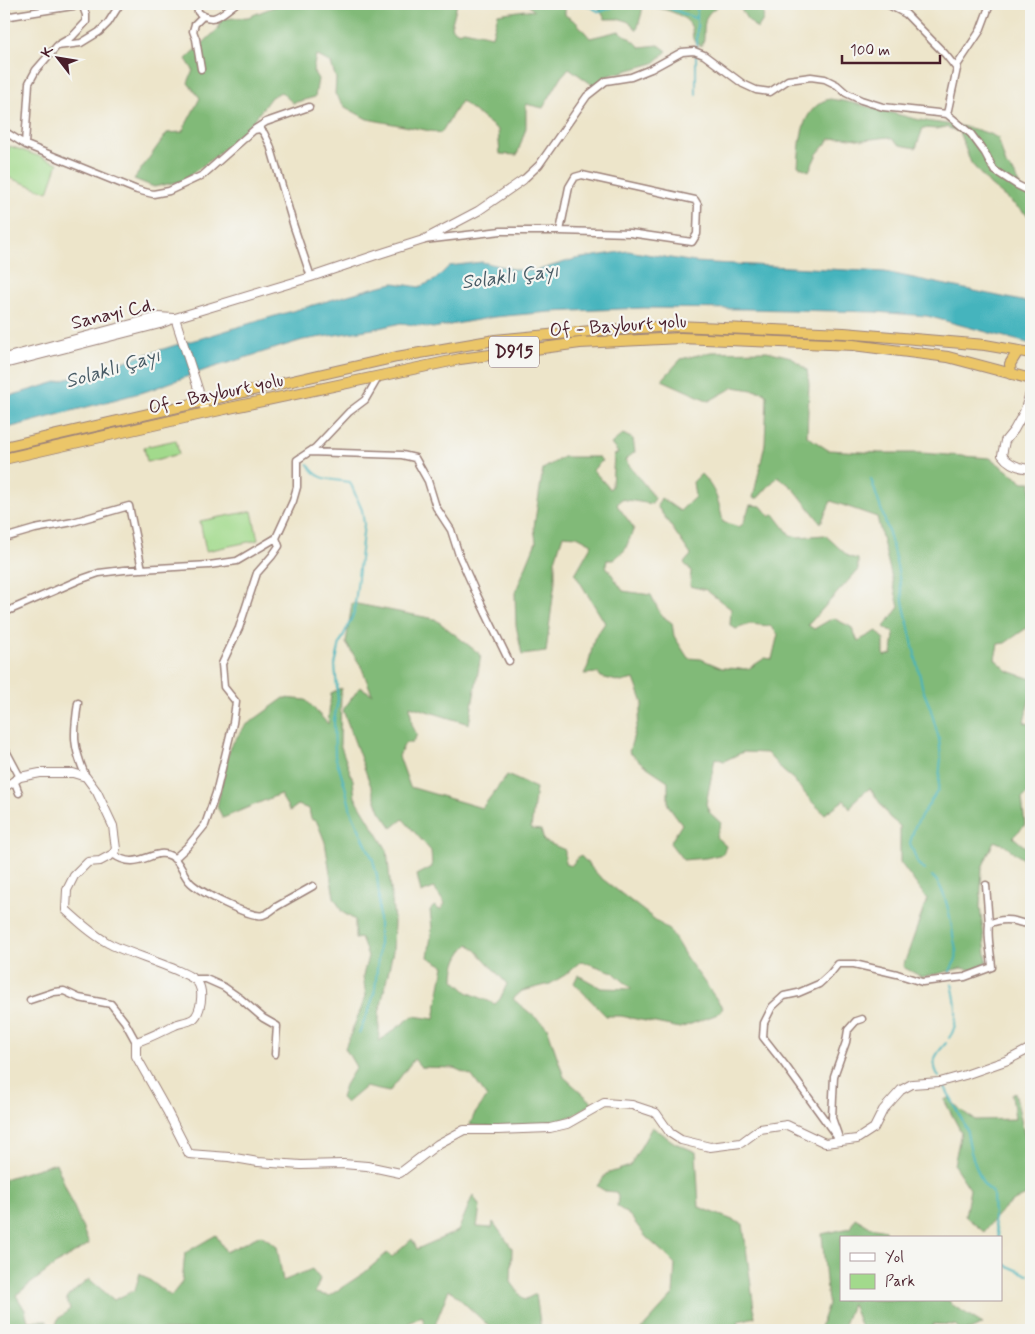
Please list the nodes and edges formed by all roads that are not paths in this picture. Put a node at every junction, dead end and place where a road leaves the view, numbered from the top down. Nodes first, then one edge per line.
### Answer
1 (81, 4) edge
2 (120, 4) edge
3 (197, 4) edge
4 (235, 4) edge
5 (887, 4) edge
6 (989, 4) edge
7 (203, 16) junction
8 (4, 17) edge
9 (57, 46) junction
10 (957, 68) junction
11 (201, 69) dead end
12 (309, 107) dead end
13 (947, 114) junction
14 (4, 130) edge
15 (254, 130) junction
16 (25, 144) junction
17 (523, 180) joint
18 (1031, 192) edge
19 (560, 231) junction
20 (423, 240) junction
21 (311, 277) junction
22 (175, 318) junction
23 (1018, 351) junction
24 (1031, 353) edge
25 (5, 359) edge
26 (1012, 374) junction
27 (379, 376) junction
28 (1031, 379) edge
29 (1031, 390) edge
30 (201, 398) junction
31 (206, 413) junction
32 (4, 447) edge
33 (309, 452) junction
34 (4, 459) edge
35 (1031, 468) edge
36 (4, 538) edge
37 (276, 538) junction
38 (142, 569) junction
39 (4, 611) edge
40 (509, 661) dead end
41 (78, 703) dead end
42 (4, 747) edge
43 (86, 777) junction
44 (17, 779) junction
45 (4, 786) edge
46 (19, 793) dead end
47 (113, 854) junction
48 (174, 858) junction
49 (986, 885) dead end
50 (313, 886) dead end
51 (1031, 923) edge
52 (989, 924) junction
53 (193, 980) junction
54 (30, 1000) dead end
55 (862, 1019) dead end
56 (136, 1042) junction
57 (1031, 1048) edge
58 (275, 1054) dead end
59 (840, 1141) junction

1 - 8 street
1 - 9 street
2 - 9 street
3 - 7 street
4 - 7 street
5 - 10 street
6 - 10 street
7 - 11 street
9 - 16 street
10 - 13 street
12 - 15 street
13 - 17 street
13 - 18 street
14 - 16 street
15 - 16 street
15 - 21 street
17 - 20 street, Sanayi Cd.
19 - 19 street
19 - 20 street
20 - 21 street, Sanayi Cd.
21 - 22 street, Sanayi Cd.
22 - 25 street, Sanayi Cd.
22 - 30 street
23 - 24 highway, Of - Bayburt yolu / D915
23 - 26 highway
23 - 30 highway, Of - Bayburt yolu / D915
26 - 27 highway, Of - Bayburt yolu / D915
26 - 28 highway, Of - Bayburt yolu / D915
27 - 31 highway, Of - Bayburt yolu / D915
27 - 33 street
29 - 35 street
30 - 31 street
30 - 32 highway, Of - Bayburt yolu / D915
31 - 34 highway, Of - Bayburt yolu / D915
33 - 37 street
33 - 40 street
36 - 38 street
37 - 38 street
37 - 48 street
38 - 39 street
41 - 43 street
42 - 44 street
43 - 44 street
43 - 47 street
44 - 45 street
44 - 46 street
47 - 48 street
47 - 53 street
48 - 50 street
49 - 52 street
51 - 52 street
52 - 59 street
53 - 56 street
53 - 58 street
54 - 56 street
55 - 59 street
56 - 59 street
57 - 59 street

